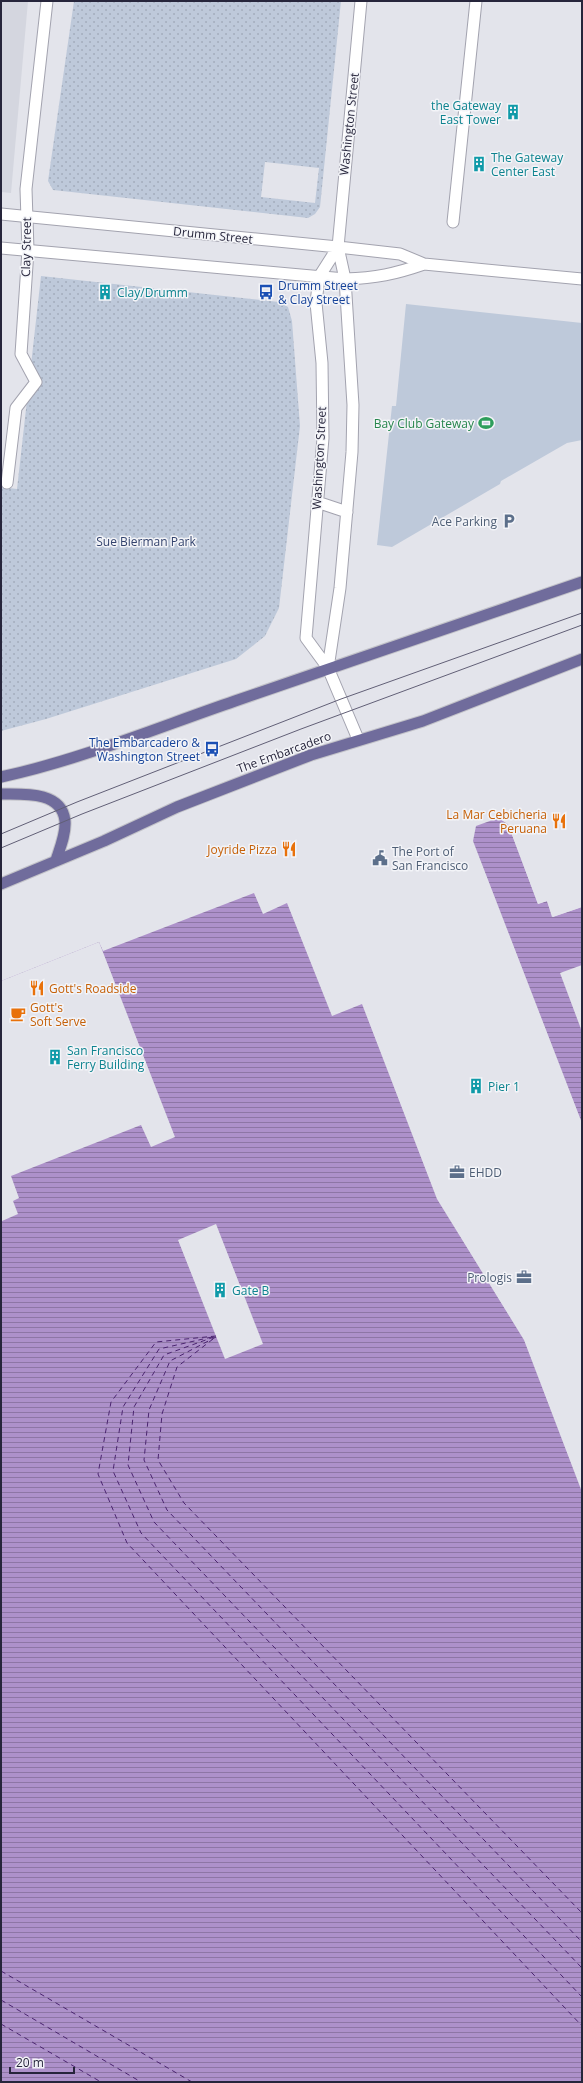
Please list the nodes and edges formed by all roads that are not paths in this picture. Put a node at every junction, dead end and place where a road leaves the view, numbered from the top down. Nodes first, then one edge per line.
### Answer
1 (47, 1) edge
2 (361, 1) edge
3 (476, 1) edge
4 (1, 214) edge
5 (27, 216) junction
6 (452, 222) dead end
7 (338, 247) junction
8 (1, 248) edge
9 (28, 250) junction
10 (424, 264) junction
11 (319, 277) junction
12 (345, 279) junction
13 (582, 279) edge
14 (7, 483) dead end
15 (317, 502) junction
16 (347, 512) junction
17 (582, 582) edge
18 (582, 659) edge
19 (328, 668) junction
20 (358, 739) junction
21 (1, 777) edge
22 (1, 794) edge
23 (56, 860) junction
24 (1, 884) edge

1 - 5 street, Clay Street
2 - 7 street, Washington Street
3 - 6 street
4 - 5 street, Drumm Street
5 - 7 street, Drumm Street
5 - 9 street, Clay Street
7 - 10 street, Drumm Street
7 - 11 street, Washington Street
7 - 12 street, Washington Street
8 - 9 street, Drumm Street
9 - 11 street, Drumm Street
9 - 14 street, Clay Street
10 - 12 street, Drumm Street
10 - 13 street, Drumm Street
11 - 12 street, Drumm Street
11 - 15 street, Washington Street
12 - 16 street, Washington Street
15 - 16 street
15 - 19 street, Washington Street
16 - 19 street, Washington Street
17 - 19 main road
18 - 20 main road, The Embarcadero
19 - 20 street, Washington Street
19 - 21 main road
20 - 23 main road, The Embarcadero
22 - 23 main road
23 - 24 main road, The Embarcadero

